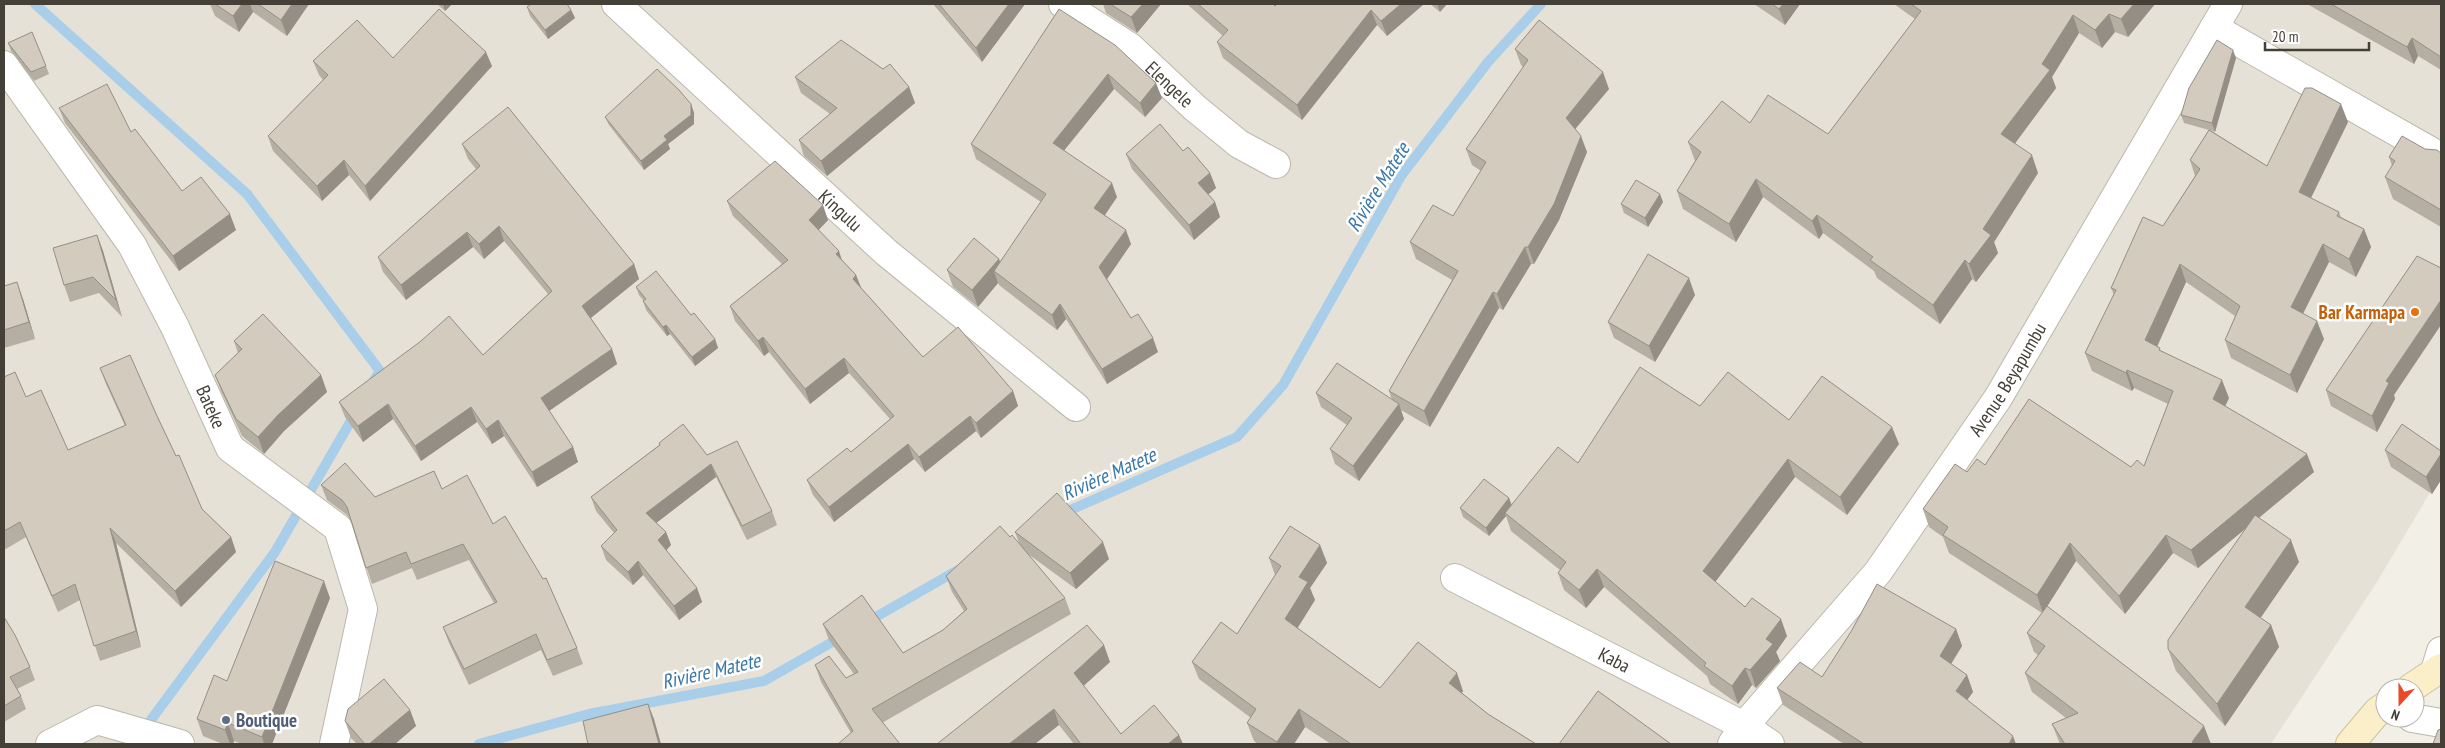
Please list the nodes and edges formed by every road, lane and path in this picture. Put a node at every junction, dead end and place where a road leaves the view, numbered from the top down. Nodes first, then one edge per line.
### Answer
1 (618, 4) edge
2 (1063, 4) edge
3 (2228, 4) edge
4 (2214, 28) junction
5 (4, 65) edge
6 (2441, 157) edge
7 (1276, 164) dead end
8 (1076, 407) dead end
9 (1455, 578) dead end
10 (2439, 664) edge
11 (2423, 678) edge
12 (2375, 717) edge
13 (2425, 720) edge
14 (2441, 723) edge
15 (1738, 735) edge
16 (50, 744) edge
17 (180, 744) edge
18 (334, 744) edge
19 (1770, 744) edge
20 (2350, 744) edge

1 - 8 street, Kingulu
2 - 7 street, Elengele
3 - 4 street, Avenue Beyapumbu
4 - 6 street
4 - 15 street, Avenue Beyapumbu
5 - 18 street, Bateke
9 - 15 street, Kaba
10 - 11 street
12 - 20 street
13 - 14 street
15 - 19 street, Kaba
16 - 17 street

